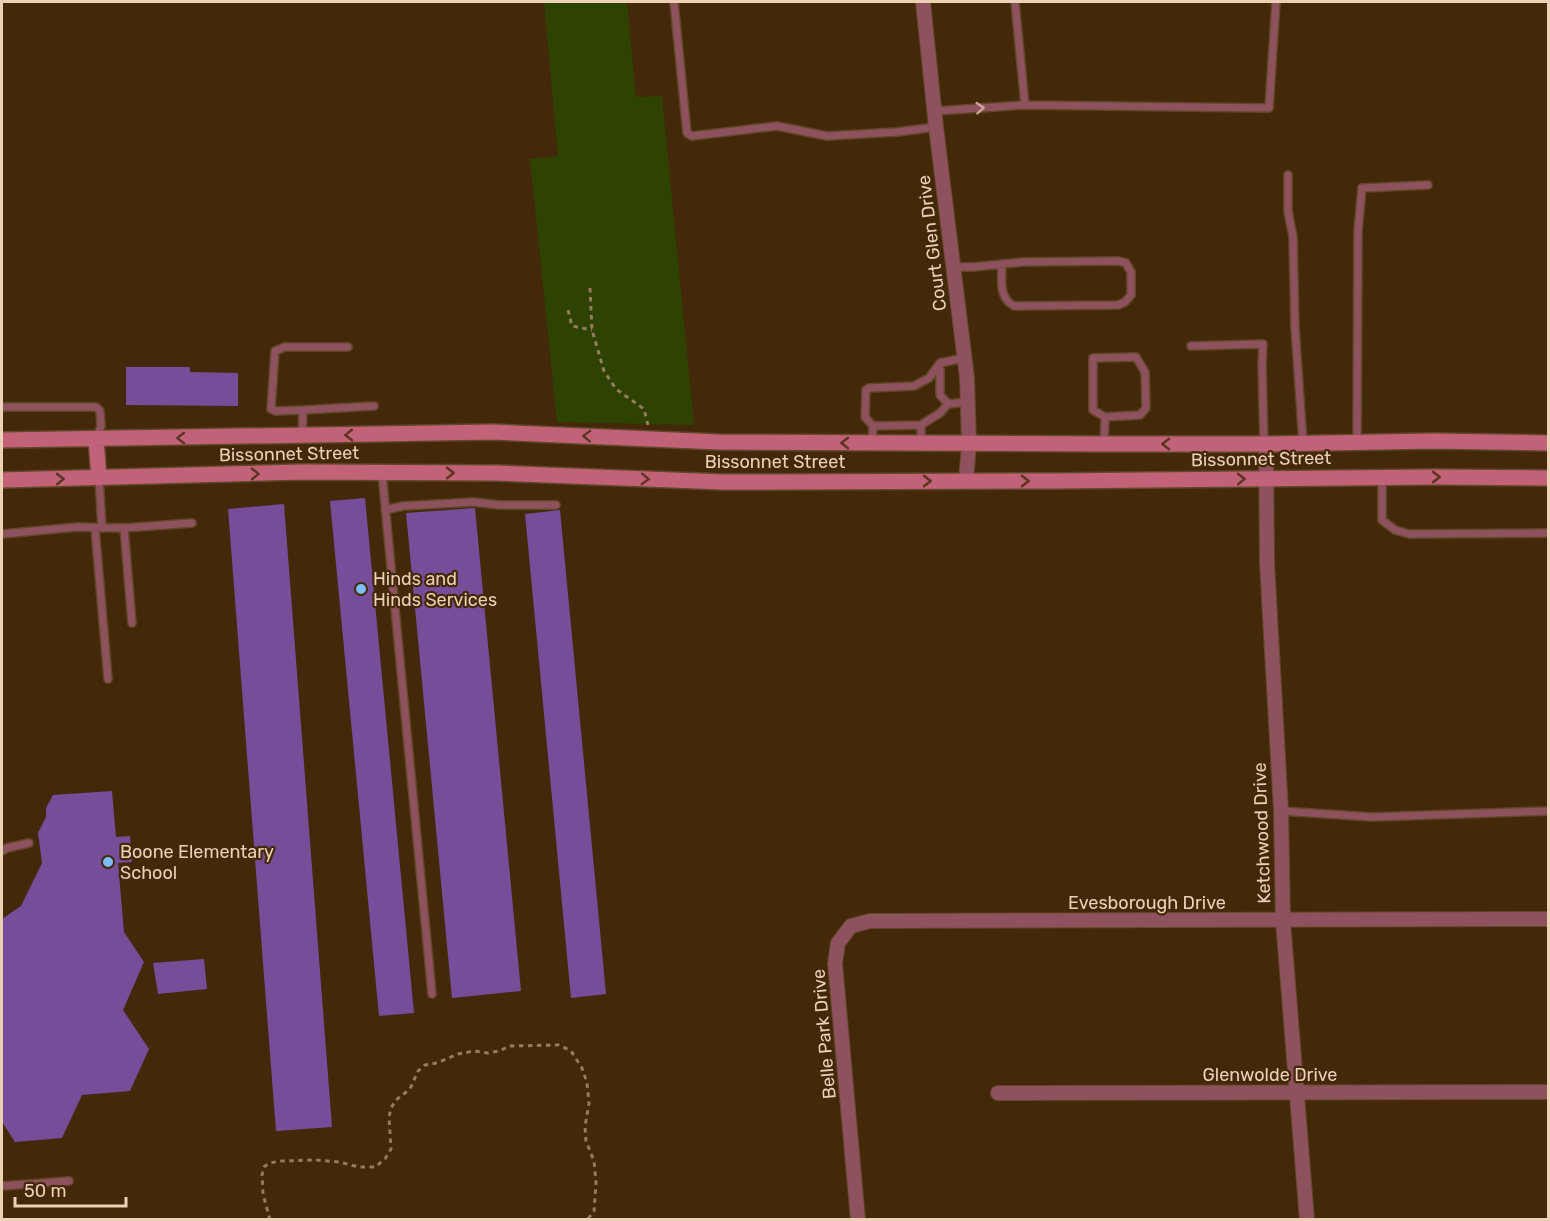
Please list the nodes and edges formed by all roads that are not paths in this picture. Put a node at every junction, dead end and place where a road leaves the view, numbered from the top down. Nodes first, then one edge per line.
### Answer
1 (674, 2) edge
2 (923, 2) edge
3 (1015, 2) edge
4 (1276, 2) edge
5 (1025, 105) junction
6 (934, 111) junction
7 (936, 127) junction
8 (1288, 176) dead end
9 (1428, 185) dead end
10 (1002, 264) junction
11 (953, 267) junction
12 (1191, 346) dead end
13 (348, 347) dead end
14 (964, 358) junction
15 (940, 363) junction
16 (968, 402) junction
17 (948, 404) junction
18 (374, 406) dead end
19 (2, 407) edge
20 (303, 410) junction
21 (1105, 417) junction
22 (921, 425) junction
23 (873, 426) junction
24 (302, 435) junction
25 (96, 439) junction
26 (2, 440) edge
27 (1357, 442) junction
28 (872, 443) junction
29 (921, 443) junction
30 (1304, 443) junction
31 (1548, 443) edge
32 (969, 444) junction
33 (1104, 444) junction
34 (1265, 444) junction
35 (382, 473) junction
36 (1382, 477) junction
37 (99, 478) junction
38 (1548, 478) edge
39 (1267, 479) junction
40 (2, 480) edge
41 (966, 481) junction
42 (556, 505) dead end
43 (385, 510) junction
44 (192, 523) dead end
45 (99, 528) junction
46 (124, 528) junction
47 (1548, 533) edge
48 (2, 534) edge
49 (132, 623) dead end
50 (108, 679) dead end
51 (1281, 811) junction
52 (1548, 811) edge
53 (28, 843) dead end
54 (2, 851) edge
55 (1548, 920) edge
56 (962, 921) joint
57 (1283, 921) junction
58 (432, 994) dead end
59 (1546, 1092) edge
60 (998, 1093) dead end
61 (1297, 1093) junction
62 (69, 1181) dead end
63 (2, 1186) edge
64 (858, 1220) edge
65 (1307, 1220) edge

1 - 7 lane
2 - 6 street, Court Glen Drive
3 - 5 lane
4 - 5 lane
6 -> 5 lane
6 - 7 street, Court Glen Drive
7 - 11 street, Court Glen Drive
8 - 30 lane
9 - 27 lane
10 - 10 lane
10 - 11 lane
11 - 14 street, Court Glen Drive
12 - 34 lane
13 - 20 lane
14 - 15 lane
14 - 16 street, Court Glen Drive
15 - 17 lane
15 - 23 lane
16 - 17 lane
16 - 32 street, Court Glen Drive
17 - 22 lane
18 - 20 lane
19 - 25 lane
20 - 24 lane
21 - 21 lane
21 - 33 lane
22 - 23 lane
22 - 29 lane
23 - 28 lane
24 -> 25 main road, Bissonnet Street
28 -> 24 main road, Bissonnet Street
25 - 26 main road, Bissonnet Street
25 - 37 main road
27 - 30 main road, Bissonnet Street
27 - 31 main road, Bissonnet Street
28 - 29 main road, Bissonnet Street
29 - 32 main road, Bissonnet Street
30 - 34 main road, Bissonnet Street
32 - 33 main road, Bissonnet Street
32 - 41 street, Court Glen Drive
34 -> 33 main road, Bissonnet Street
34 - 39 street, Ketchwood Drive
37 -> 35 main road, Bissonnet Street
35 -> 41 main road, Bissonnet Street
35 - 43 lane
36 -> 38 main road, Bissonnet Street
36 - 39 main road, Bissonnet Street
36 - 47 lane
40 -> 37 main road, Bissonnet Street
37 - 45 lane
41 -> 39 main road, Bissonnet Street
39 - 51 street, Ketchwood Drive
42 - 43 lane
43 - 58 lane
44 - 46 lane
45 - 46 lane
45 - 48 lane
45 - 50 lane
46 - 49 lane
51 - 52 lane
51 - 57 street, Ketchwood Drive
53 - 54 lane
55 - 57 street, Evesborough Drive
56 - 57 street, Evesborough Drive
56 - 64 street, Belle Park Drive
57 - 61 street, Ketchwood Drive
59 - 61 street, Glenwolde Drive
60 - 61 street, Glenwolde Drive
61 - 65 street, Ketchwood Drive
62 - 63 lane

